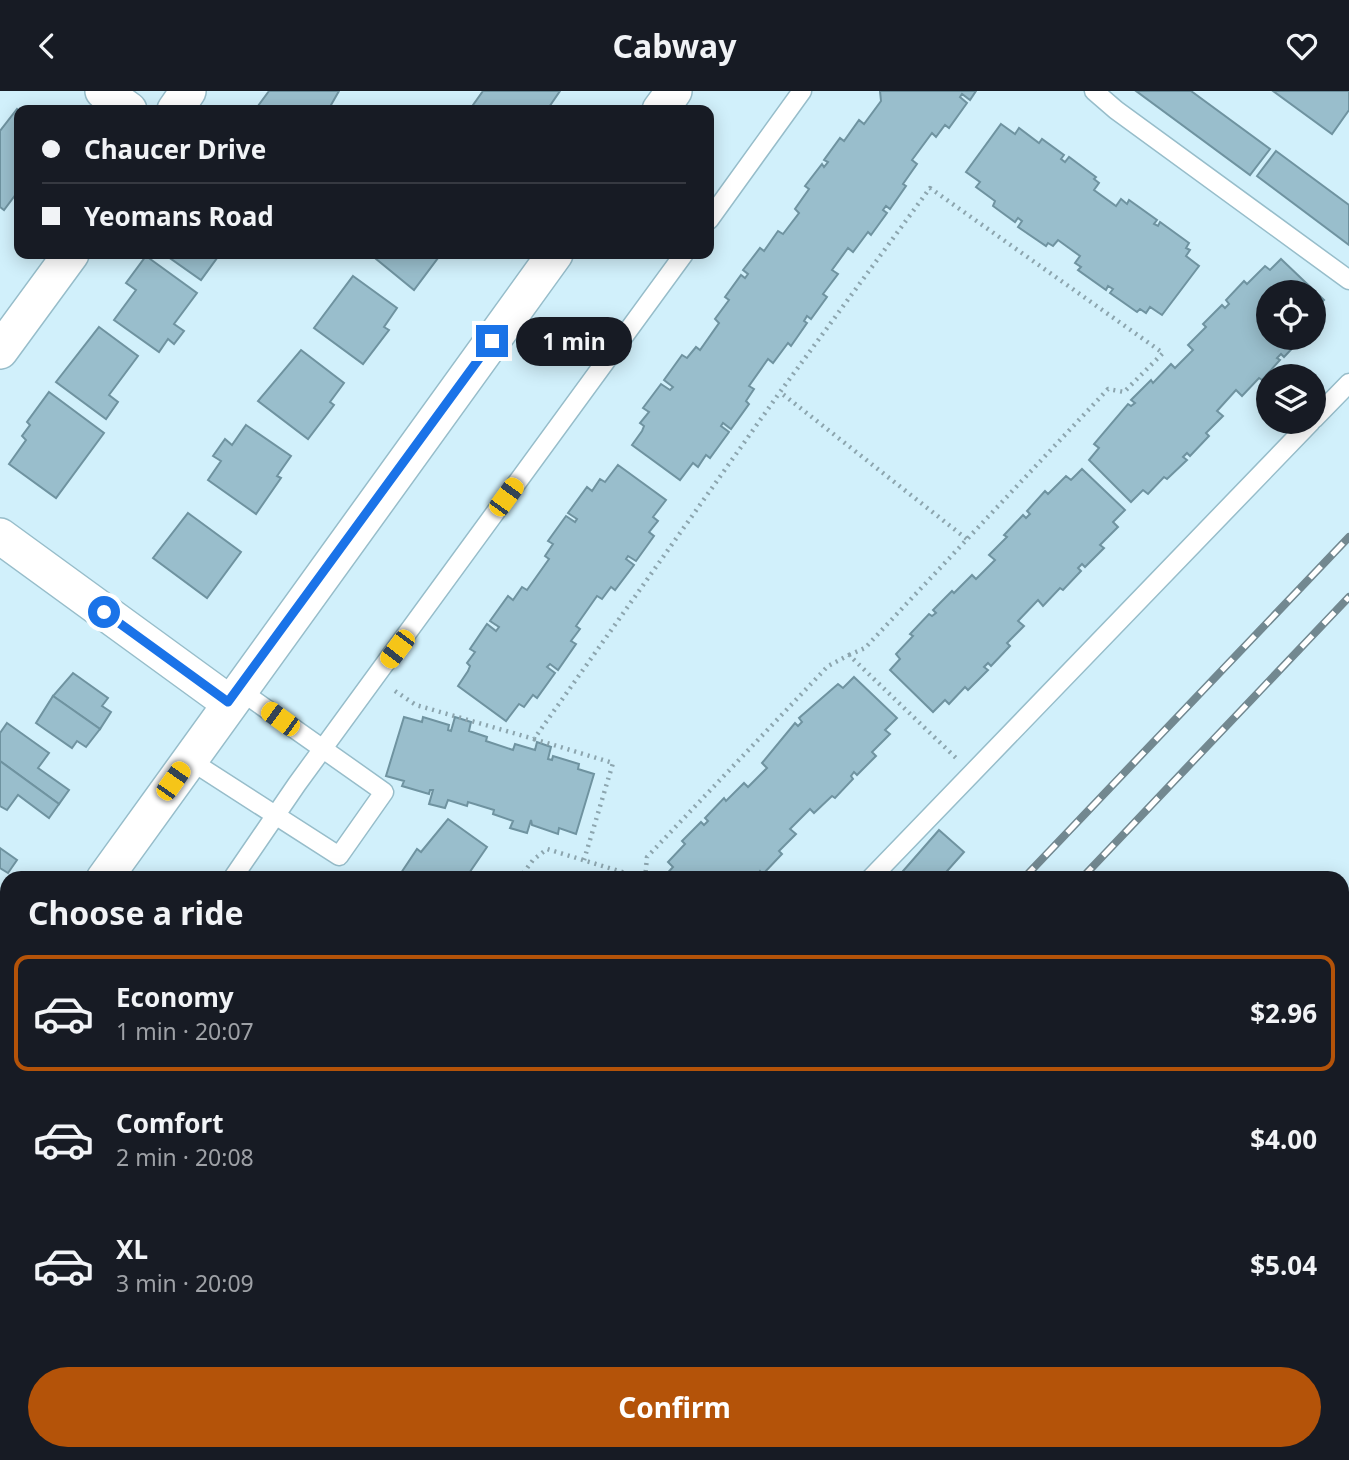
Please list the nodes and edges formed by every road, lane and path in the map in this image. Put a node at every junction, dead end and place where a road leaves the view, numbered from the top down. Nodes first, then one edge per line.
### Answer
1 (103, 91) edge
2 (802, 91) edge
3 (1094, 91) edge
4 (122, 105) edge
5 (714, 213) edge
6 (67, 259) edge
7 (551, 259) edge
8 (680, 259) edge
9 (1349, 280) edge
10 (0, 351) edge
11 (1349, 383) edge
12 (780, 392) junction
13 (1326, 407) edge
14 (1299, 434) edge
15 (0, 536) edge
16 (968, 540) junction
17 (849, 655) junction
18 (375, 678) junction
19 (233, 696) junction
20 (534, 739) junction
21 (321, 750) junction
22 (188, 759) junction
23 (972, 773) junction
24 (276, 815) junction
25 (584, 860) junction
26 (110, 871) edge
27 (238, 871) edge
28 (525, 871) edge
29 (621, 871) edge
30 (646, 871) edge
31 (878, 871) edge

1 - 4 street
2 - 5 lane
3 - 9 lane
6 - 10 street
7 - 19 street
8 - 18 lane
11 - 13 lane
12 - 16 path
12 - 16 path
12 - 20 path
14 - 23 lane
15 - 19 street
16 - 17 path
17 - 23 path
17 - 30 path
18 - 20 path
18 - 21 lane
19 - 21 lane
19 - 22 street
20 - 25 path
21 - 24 lane
21 - 24 lane
22 - 24 lane
22 - 26 street
23 - 31 lane
24 - 27 lane
25 - 28 path
25 - 29 path

